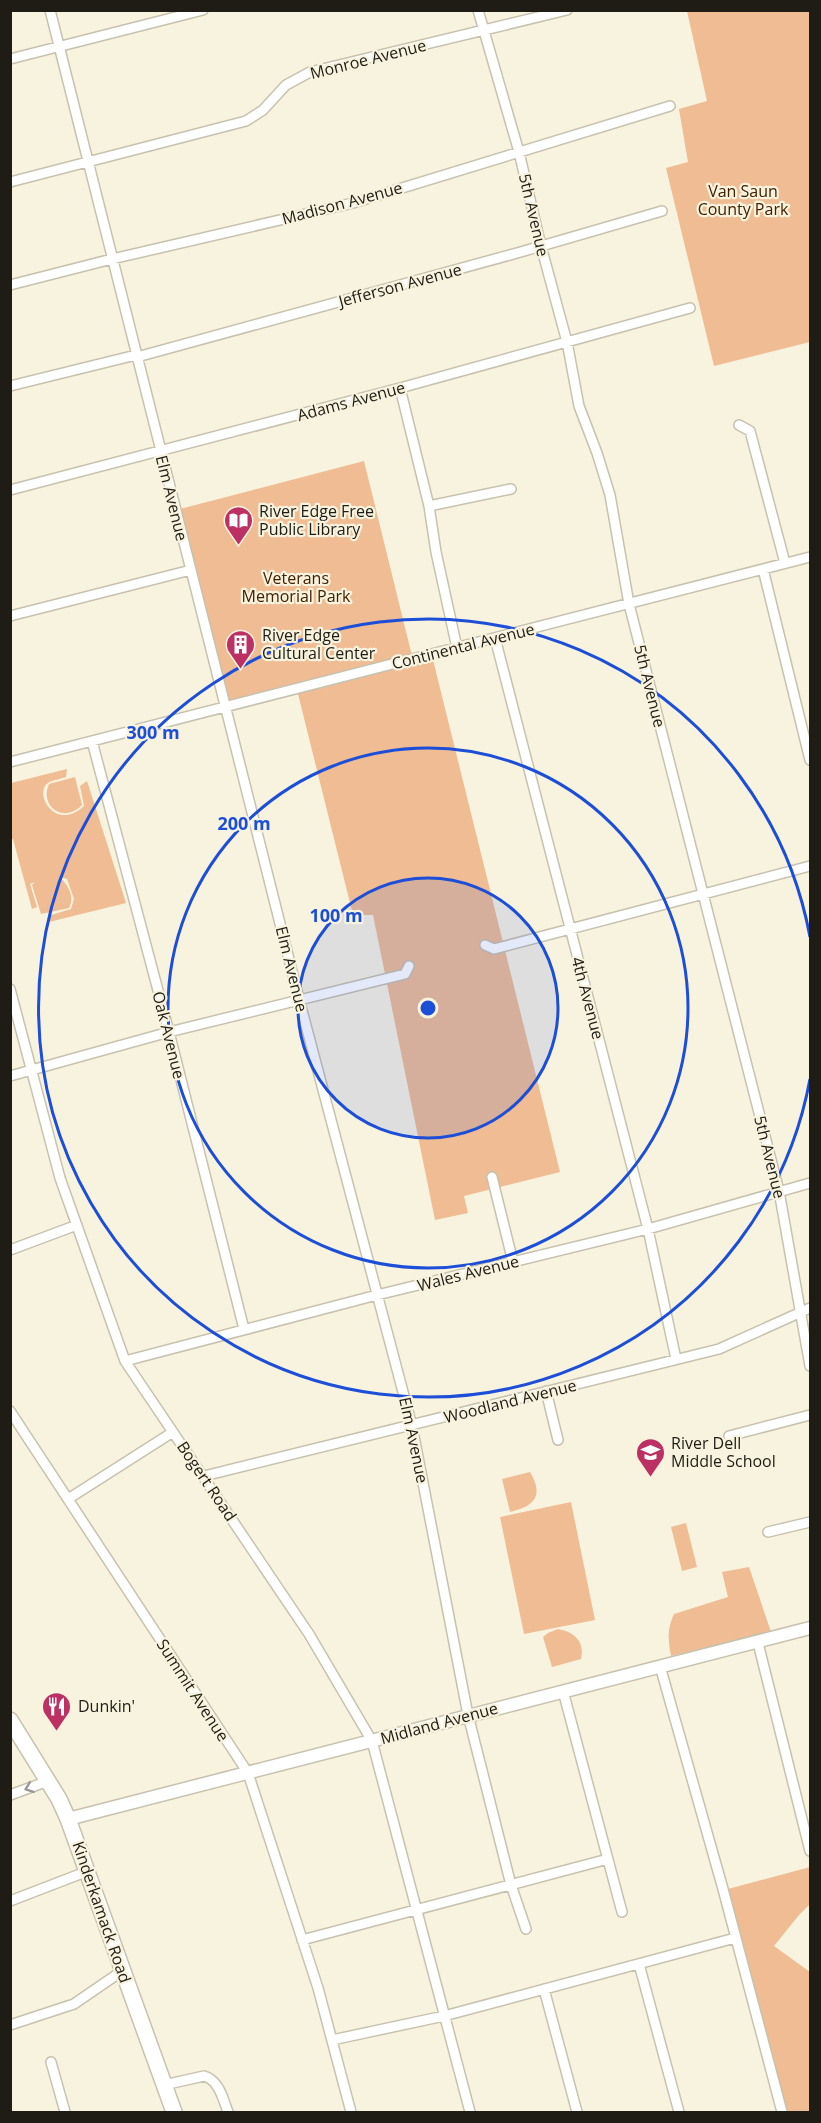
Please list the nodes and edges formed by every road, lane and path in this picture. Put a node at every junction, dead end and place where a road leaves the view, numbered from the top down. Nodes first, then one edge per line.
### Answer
1 (50, 10) edge
2 (203, 10) edge
3 (478, 10) edge
4 (567, 10) edge
5 (484, 31) junction
6 (59, 48) junction
7 (10, 59) edge
8 (670, 106) dead end
9 (519, 152) junction
10 (88, 163) junction
11 (10, 182) edge
12 (662, 211) dead end
13 (541, 246) junction
14 (112, 259) junction
15 (10, 285) edge
16 (690, 308) dead end
17 (567, 342) junction
18 (136, 356) junction
19 (10, 386) edge
20 (400, 388) junction
21 (739, 425) dead end
22 (160, 450) junction
23 (511, 489) dead end
24 (10, 490) edge
25 (429, 506) junction
26 (810, 557) edge
27 (785, 563) junction
28 (763, 569) junction
29 (190, 570) junction
30 (629, 604) junction
31 (10, 616) edge
32 (495, 638) junction
33 (457, 648) junction
34 (227, 706) junction
35 (92, 741) junction
36 (810, 760) edge
37 (10, 762) edge
38 (810, 866) edge
39 (702, 894) junction
40 (570, 928) junction
41 (485, 945) dead end
42 (409, 966) dead end
43 (10, 989) edge
44 (299, 999) junction
45 (169, 1032) junction
46 (32, 1070) junction
47 (10, 1076) edge
48 (492, 1177) dead end
49 (810, 1183) edge
50 (779, 1191) junction
51 (77, 1225) junction
52 (648, 1229) junction
53 (10, 1250) edge
54 (513, 1262) junction
55 (377, 1295) junction
56 (806, 1309) edge
57 (244, 1329) junction
58 (676, 1359) junction
59 (125, 1361) junction
60 (810, 1366) edge
61 (546, 1391) junction
62 (10, 1411) edge
63 (810, 1415) edge
64 (412, 1425) junction
65 (173, 1432) junction
66 (729, 1436) dead end
67 (558, 1440) dead end
68 (204, 1476) junction
69 (68, 1499) junction
70 (810, 1522) edge
71 (768, 1532) dead end
72 (810, 1628) edge
73 (758, 1643) junction
74 (660, 1666) junction
75 (563, 1691) junction
76 (468, 1715) junction
77 (10, 1720) edge
78 (372, 1741) junction
79 (248, 1773) junction
80 (48, 1781) junction
81 (10, 1796) edge
82 (68, 1819) junction
83 (810, 1851) edge
84 (608, 1859) junction
85 (88, 1871) junction
86 (511, 1885) junction
87 (10, 1901) edge
88 (416, 1909) junction
89 (622, 1912) dead end
90 (526, 1929) dead end
91 (735, 1938) junction
92 (302, 1940) junction
93 (639, 1964) junction
94 (122, 1971) junction
95 (544, 1989) junction
96 (444, 2016) junction
97 (10, 2025) edge
98 (332, 2040) junction
99 (51, 2062) dead end
100 (164, 2085) junction
101 (65, 2112) edge
102 (174, 2112) edge
103 (228, 2112) edge
104 (351, 2112) edge
105 (470, 2112) edge
106 (577, 2112) edge
107 (679, 2112) edge
108 (782, 2112) edge

1 - 6 street, Elm Avenue
2 - 6 street
3 - 5 street, 5th Avenue
4 - 5 street, Monroe Avenue
5 - 9 street, 5th Avenue
5 - 10 street, Monroe Avenue
6 - 7 street
6 - 10 street, Elm Avenue
8 - 9 street, Madison Avenue
9 - 13 street, 5th Avenue
9 - 14 street, Madison Avenue
10 - 11 street, Monroe Avenue
10 - 14 street, Elm Avenue
12 - 13 street, Jefferson Avenue
13 - 17 street, 5th Avenue
13 - 18 street, Jefferson Avenue
14 - 15 street, Madison Avenue
14 - 18 street, Elm Avenue
16 - 17 street, Adams Avenue
17 - 20 street, Adams Avenue
17 - 30 street, 5th Avenue
18 - 19 street, Jefferson Avenue
18 - 22 street, Elm Avenue
20 - 22 street, Adams Avenue
20 - 25 street
21 - 27 street
22 - 24 street, Adams Avenue
22 - 29 street, Elm Avenue
23 - 25 street
25 - 33 street
26 - 27 street, Continental Avenue
27 - 28 street, Continental Avenue
28 - 30 street, Continental Avenue
28 - 36 street
29 - 31 street
29 - 34 street, Elm Avenue
30 - 32 street, Continental Avenue
30 - 39 street, 5th Avenue
32 - 33 street, Continental Avenue
32 - 40 street, 4th Avenue
33 - 34 street, Continental Avenue
34 - 35 street, Continental Avenue
34 - 44 street, Elm Avenue
35 - 37 street, Continental Avenue
35 - 45 street, Oak Avenue
38 - 39 street
39 - 40 street
39 - 50 street, 5th Avenue
40 - 41 street
40 - 52 street, 4th Avenue
42 - 44 street
43 - 46 street, Bogert Road
44 - 45 street
44 - 55 street, Elm Avenue
45 - 46 street
45 - 57 street, Oak Avenue
46 - 47 street
46 - 51 street, Bogert Road
48 - 54 street
49 - 50 street, Wales Avenue
50 - 52 street, Wales Avenue
50 - 56 street, 5th Avenue
51 - 53 street
51 - 59 street, Bogert Road
52 - 54 street, Wales Avenue
52 - 58 street, 4th Avenue
54 - 55 street, Wales Avenue
55 - 57 street, Wales Avenue
55 - 64 street, Elm Avenue
56 - 58 street, Woodland Avenue
56 - 60 street, 5th Avenue
57 - 59 street, Wales Avenue
58 - 61 street, Woodland Avenue
59 - 65 street, Bogert Road
61 - 64 street, Woodland Avenue
61 - 67 street
62 - 69 street, Summit Avenue
63 - 66 street
64 - 68 street, Woodland Avenue
64 - 76 street, Elm Avenue
65 - 68 street, Bogert Road
65 - 69 street
68 - 78 street, Bogert Road
69 - 79 street, Summit Avenue
70 - 71 street
72 - 73 street, Midland Avenue
73 - 74 street, Midland Avenue
73 - 83 street
74 - 75 street, Midland Avenue
74 - 91 street
75 - 76 street, Midland Avenue
75 - 84 street
76 - 78 street, Midland Avenue
76 - 86 street, Elm Avenue
77 - 80 main road, Kinderkamack Road
78 - 79 street, Midland Avenue
78 - 88 street, Bogert Road
79 - 82 street, Midland Avenue
79 - 92 street, Summit Avenue
80 -> 81 street
80 - 82 main road, Kinderkamack Road
82 - 85 main road, Kinderkamack Road
84 - 86 street
84 - 89 street
85 - 87 street
85 - 94 main road, Kinderkamack Road
86 - 88 street
86 - 90 street, Elm Avenue
88 - 92 street
88 - 96 street, Bogert Road
91 - 93 street
91 - 108 street
92 - 98 street, Summit Avenue
93 - 95 street
93 - 107 street
94 - 97 street
94 - 100 main road, Kinderkamack Road
95 - 96 street
95 - 106 street
96 - 98 street
96 - 105 street, Bogert Road
98 - 104 street, Summit Avenue
99 - 101 street
100 - 102 main road, Kinderkamack Road
100 - 103 street

